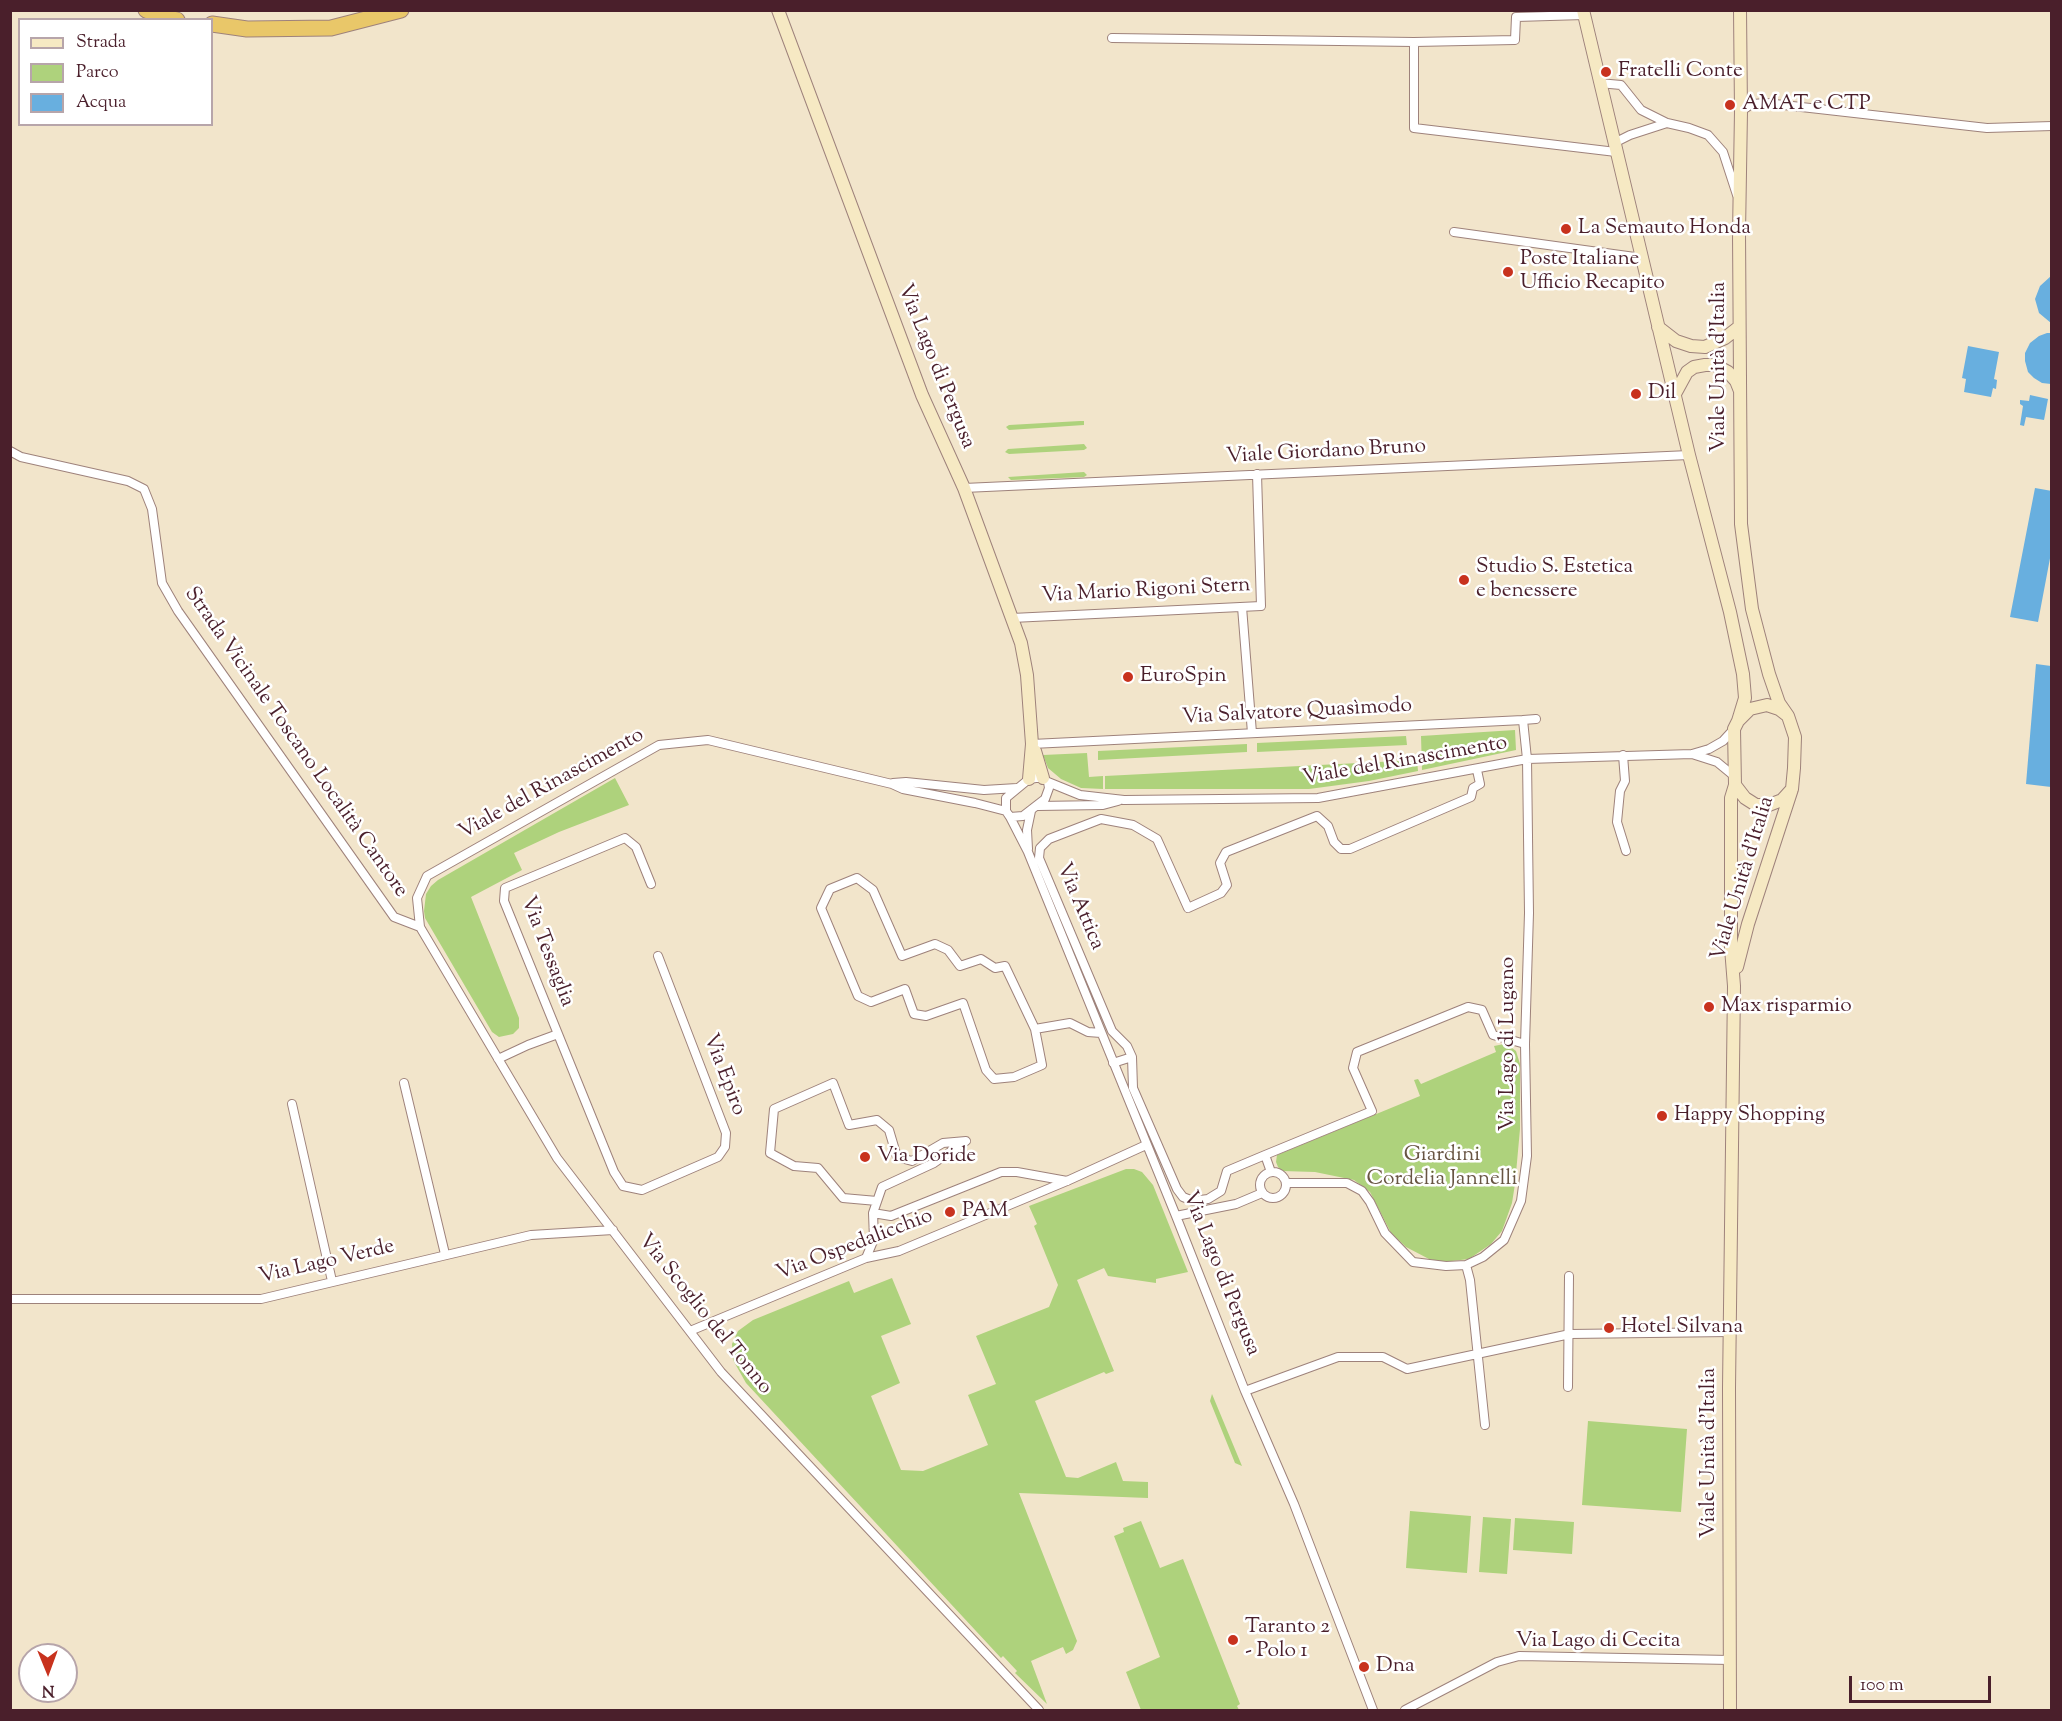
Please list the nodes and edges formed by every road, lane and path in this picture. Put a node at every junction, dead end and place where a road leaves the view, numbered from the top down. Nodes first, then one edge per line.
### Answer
1 (146, 10) edge
2 (401, 10) edge
3 (778, 10) edge
4 (1740, 10) edge
5 (1584, 13) edge
6 (166, 18) edge
7 (213, 24) edge
8 (1112, 38) dead end
9 (1414, 42) junction
10 (1599, 83) junction
11 (1741, 111) junction
12 (1667, 123) junction
13 (2052, 126) edge
14 (1615, 147) junction
15 (1739, 204) junction
16 (1454, 232) dead end
17 (1642, 258) junction
18 (1658, 327) junction
19 (1739, 327) junction
20 (1740, 392) junction
21 (1675, 394) junction
22 (10, 451) edge
23 (1689, 455) junction
24 (1257, 474) junction
25 (964, 488) junction
26 (1242, 607) junction
27 (1012, 618) junction
28 (1788, 716) junction
29 (1536, 719) dead end
30 (1523, 720) junction
31 (1736, 725) junction
32 (1252, 733) junction
33 (1032, 744) junction
34 (1692, 754) junction
35 (1623, 755) junction
36 (1527, 759) junction
37 (1477, 770) junction
38 (1029, 779) junction
39 (1046, 780) junction
40 (1735, 781) junction
41 (892, 784) junction
42 (1017, 788) junction
43 (1792, 789) junction
44 (1124, 800) junction
45 (1034, 809) junction
46 (1008, 814) junction
47 (1626, 851) dead end
48 (1028, 852) junction
49 (651, 885) dead end
50 (420, 927) junction
51 (658, 956) dead end
52 (1733, 980) junction
53 (1035, 1029) junction
54 (1101, 1033) junction
55 (558, 1034) junction
56 (1526, 1044) junction
57 (1132, 1057) junction
58 (498, 1059) junction
59 (1113, 1063) junction
60 (404, 1083) dead end
61 (292, 1104) dead end
62 (1146, 1145) junction
63 (1265, 1155) junction
64 (1271, 1172) junction
65 (1067, 1181) junction
66 (1286, 1183) junction
67 (1262, 1193) junction
68 (877, 1201) junction
69 (873, 1213) junction
70 (1176, 1216) junction
71 (613, 1230) junction
72 (446, 1254) junction
73 (866, 1258) junction
74 (1466, 1265) junction
75 (1569, 1276) dead end
76 (332, 1281) junction
77 (10, 1299) edge
78 (690, 1331) junction
79 (1730, 1332) junction
80 (1570, 1334) junction
81 (1478, 1354) junction
82 (1569, 1387) dead end
83 (1245, 1391) junction
84 (1485, 1425) dead end
85 (1731, 1660) junction
86 (1039, 1710) edge
87 (1373, 1710) edge
88 (1405, 1710) edge
89 (1730, 1710) edge

1 - 6 highway
2 - 7 highway
3 - 25 main road, Via Lago di Pergusa
4 - 11 main road, Viale Unità d'Italia
5 - 9 street
5 - 10 main road, Viale Unità d'Italia
8 - 9 street
9 - 14 street
10 - 12 street
10 - 14 main road, Viale Unità d'Italia
11 - 13 street
11 - 15 main road, Viale Unità d'Italia
12 - 14 street
12 - 15 street
14 - 17 main road, Viale Unità d'Italia
15 - 19 main road, Viale Unità d'Italia
16 - 17 street
17 - 18 main road, Viale Unità d'Italia
18 - 19 main road
18 - 21 main road, Viale Unità d'Italia
19 - 20 main road, Viale Unità d'Italia
20 - 21 main road
20 - 28 main road, Viale Unità d'Italia
21 - 23 main road, Viale Unità d'Italia
22 - 50 street, Strada Vicinale Toscano Località Cantore
23 - 24 street, Viale Giordano Bruno
23 - 31 main road, Viale Unità d'Italia
24 - 25 street, Viale Giordano Bruno
24 - 26 street, Via Mario Rigoni Stern
25 - 27 main road, Via Lago di Pergusa
26 - 27 street, Via Mario Rigoni Stern
26 - 32 street
27 - 33 main road, Via Lago di Pergusa
28 - 31 main road
28 - 43 main road, Viale Unità d'Italia
29 - 30 street, Via Salvatore Quasìmodo
30 - 32 street, Via Salvatore Quasìmodo
30 - 36 street
31 - 34 street, Viale del Rinascimento
31 - 40 main road, Viale Unità d'Italia
32 - 33 street, Via Salvatore Quasìmodo
33 - 38 main road, Via Lago di Pergusa
33 - 39 main road, Via Lago di Pergusa
34 - 35 street, Viale del Rinascimento
34 - 40 street, Viale del Rinascimento
35 - 36 street, Viale del Rinascimento
35 - 47 street
36 - 37 street, Viale del Rinascimento
36 - 56 street, Via Lago di Lugano
37 - 44 street, Viale del Rinascimento
37 - 57 street, Via Attica
38 - 39 street
38 - 42 street
39 - 44 street
39 - 45 street
40 - 43 main road, Viale Unità d'Italia
40 - 52 main road, Viale Unità d'Italia
41 - 42 street, Viale del Rinascimento
41 - 46 street, Viale del Rinascimento
41 - 50 street, Viale del Rinascimento
42 - 46 street
43 - 52 main road, Viale Unità d'Italia
44 - 45 street
45 - 46 street
45 - 48 street
46 - 48 street, Via Lago di Pergusa
48 - 54 street, Via Lago di Pergusa
49 - 55 street, Via Tessaglia
50 - 58 street, Via Scoglio del Tonno
51 - 55 street, Via Epiro
52 - 79 main road, Viale Unità d'Italia
53 - 53 street
53 - 54 street
54 - 59 street, Via Lago di Pergusa
55 - 58 street
56 - 63 street
56 - 74 street, Via Lago di Lugano
57 - 59 street
57 - 63 street
58 - 71 street, Via Scoglio del Tonno
59 - 62 street, Via Lago di Pergusa
60 - 72 street
61 - 76 street
62 - 65 street, Via Ospedalicchio
62 - 70 street, Via Lago di Pergusa
63 - 64 street
64 - 66 street
64 - 67 street
65 - 69 street
65 - 73 street, Via Ospedalicchio
66 - 67 street
66 - 74 street
67 - 70 street
68 - 68 street
68 - 69 street
69 - 73 street
70 - 83 street, Via Lago di Pergusa
71 - 72 street, Via Lago Verde
71 - 78 street, Via Scoglio del Tonno
72 - 76 street, Via Lago Verde
73 - 78 street, Via Ospedalicchio
74 - 81 street
75 - 80 street
76 - 77 street, Via Lago Verde
78 - 86 street, Via Scoglio del Tonno
79 - 80 street
79 - 85 main road, Viale Unità d'Italia
80 - 81 street
80 - 82 street
81 - 83 street
81 - 84 street
83 - 87 street, Via Lago di Pergusa
85 - 88 street, Via Lago di Cecita
85 - 89 main road, Viale Unità d'Italia

